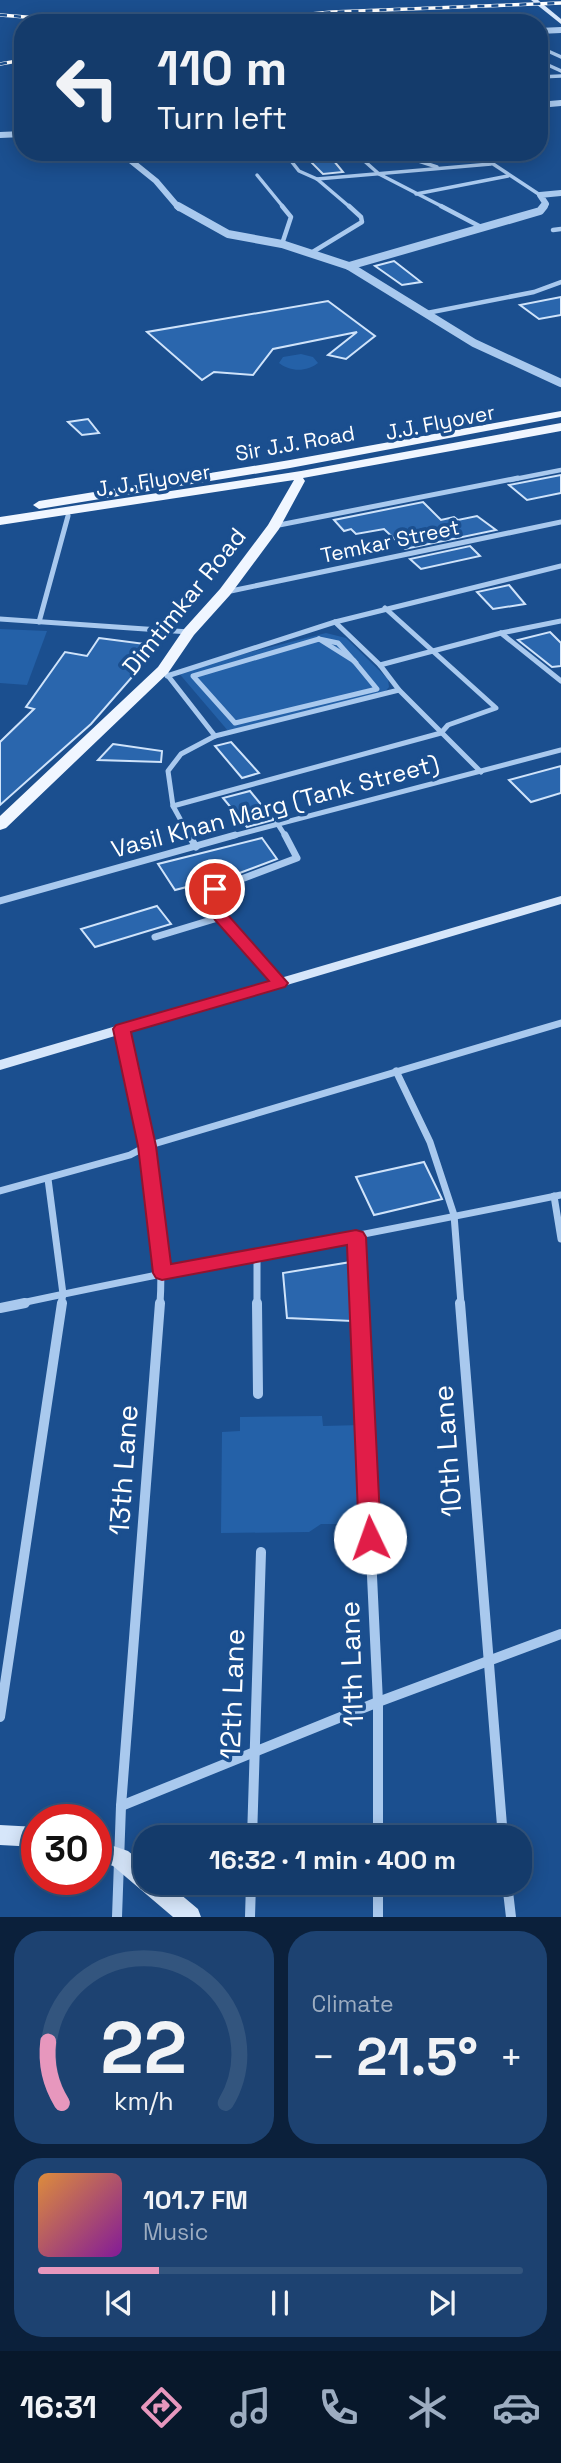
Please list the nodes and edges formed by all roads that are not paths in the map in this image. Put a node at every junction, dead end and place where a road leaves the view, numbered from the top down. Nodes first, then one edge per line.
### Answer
1 (534, 0) edge
2 (546, 0) edge
3 (561, 12) edge
4 (561, 22) edge
5 (548, 51) edge
6 (548, 54) edge
7 (554, 54) junction
8 (561, 57) edge
9 (131, 161) edge
10 (291, 161) edge
11 (364, 161) edge
12 (419, 161) edge
13 (487, 161) edge
14 (491, 164) junction
15 (441, 168) junction
16 (379, 174) junction
17 (257, 175) dead end
18 (508, 176) junction
19 (317, 179) junction
20 (561, 192) edge
21 (415, 194) junction
22 (540, 195) junction
23 (481, 227) junction
24 (561, 229) edge
25 (553, 230) dead end
26 (282, 244) junction
27 (311, 253) junction
28 (349, 266) junction
29 (561, 282) edge
30 (427, 313) junction
31 (561, 383) edge
32 (561, 414) edge
33 (561, 420) edge
34 (561, 427) edge
35 (561, 433) edge
36 (561, 470) edge
37 (287, 477) junction
38 (0, 510) edge
39 (37, 511) junction
40 (68, 516) junction
41 (0, 521) edge
42 (561, 522) edge
43 (274, 526) junction
44 (561, 566) edge
45 (225, 592) junction
46 (385, 608) junction
47 (0, 619) edge
48 (561, 621) edge
49 (39, 622) junction
50 (335, 622) junction
51 (189, 632) junction
52 (501, 633) junction
53 (433, 650) junction
54 (356, 663) joint
55 (380, 665) junction
56 (165, 673) junction
57 (561, 681) edge
58 (399, 690) junction
59 (441, 733) junction
60 (215, 736) junction
61 (561, 750) edge
62 (481, 772) junction
63 (173, 806) junction
64 (277, 823) junction
65 (0, 825) edge
66 (196, 847) junction
67 (0, 901) edge
68 (561, 901) edge
69 (220, 916) junction
70 (155, 937) dead end
71 (279, 983) junction
72 (561, 1023) edge
73 (122, 1029) junction
74 (0, 1065) edge
75 (396, 1071) junction
76 (147, 1146) junction
77 (48, 1179) junction
78 (0, 1191) edge
79 (558, 1196) edge
80 (454, 1215) junction
81 (356, 1237) junction
82 (561, 1239) edge
83 (257, 1257) junction
84 (162, 1273) junction
85 (63, 1294) junction
86 (0, 1308) edge
87 (258, 1394) dead end
88 (261, 1552) dead end
89 (561, 1634) edge
90 (487, 1663) junction
91 (378, 1702) junction
92 (0, 1717) edge
93 (254, 1750) junction
94 (121, 1806) junction
95 (252, 1825) edge
96 (378, 1825) edge
97 (502, 1825) edge
98 (0, 1835) edge
99 (21, 1836) edge
100 (112, 1855) edge
101 (120, 1858) junction
102 (133, 1869) edge
103 (164, 1895) edge
104 (251, 1895) edge
105 (378, 1895) edge
106 (509, 1895) edge
107 (117, 1917) edge
108 (190, 1917) edge
109 (250, 1917) edge
110 (378, 1917) edge
111 (511, 1917) edge

1 - 4 main road
2 - 3 main road
5 - 7 street
6 - 7 street
7 - 8 street
9 - 26 street
10 - 19 street
11 - 16 street
12 - 15 street
13 - 14 street
14 - 15 street
14 - 18 street
15 - 16 street
16 - 19 street
16 - 21 street
17 - 26 street
18 - 21 street
18 - 22 street
19 - 27 street
20 - 22 street
21 - 23 street
22 - 23 street
23 - 28 street
24 - 25 street
26 - 27 street
27 - 28 street
28 - 30 street
29 - 30 street
30 - 31 street
32 - 39 main road, Sir J.J. Road
33 - 37 main road, J.J. Flyover
34 - 37 main road, J. J. Flyover
35 - 37 main road, Sir J.J. Road
36 - 43 street
37 - 39 main road, J. J. Flyover
37 - 40 main road, Sir J.J. Road
37 - 43 main road, Dimtimkar Road
38 - 39 main road
39 - 40 main road, Sir J.J. Road
39 - 41 main road
40 - 49 street
42 - 45 street, Temkar Street
43 - 45 main road, Dimtimkar Road
44 - 46 street
45 - 51 main road, Dimtimkar Road
46 - 50 street
46 - 53 street
47 - 49 street
48 - 52 street
49 - 51 street
50 - 55 street
50 - 56 street
51 - 56 main road, Dimtimkar Road
52 - 53 street
52 - 57 street
53 - 55 street
53 - 59 street
54 - 54 street
55 - 58 street
56 - 60 street
56 - 65 main road, Dimtimkar Road
58 - 59 street
58 - 60 street
59 - 62 street
59 - 63 street
60 - 63 street
61 - 62 street, Vasil Khan Marg (Tank Street)
62 - 64 street, Vasil Khan Marg (Tank Street)
63 - 66 street
64 - 66 street, Vasil Khan Marg (Tank Street)
64 - 69 street
66 - 67 street, Vasil Khan Marg (Tank Street)
68 - 71 main road
69 - 70 street
69 - 71 street
71 - 73 main road
72 - 75 street
73 - 74 main road
73 - 76 street, 13th Lane
75 - 76 street
75 - 80 street, 10th Lane
76 - 77 street
76 - 84 street, 13th Lane
77 - 78 street
77 - 85 street
79 - 80 street
79 - 82 street
80 - 81 street
80 - 90 street, 10th Lane
81 - 83 street
81 - 91 street, 11th Lane
83 - 84 street
83 - 87 street
84 - 85 street
84 - 94 street, 13th Lane
85 - 86 street
85 - 92 street
88 - 93 street, 12th Lane
89 - 90 street
90 - 91 street
90 - 97 street, 10th Lane
91 - 93 street
91 - 96 street, 11th Lane
93 - 94 street
93 - 95 street, 12th Lane
94 - 101 street, 13th Lane
98 - 99 main road
100 - 101 main road
101 - 102 main road
101 - 107 street, 13th Lane
103 - 108 main road
104 - 109 street
105 - 110 street
106 - 111 street

